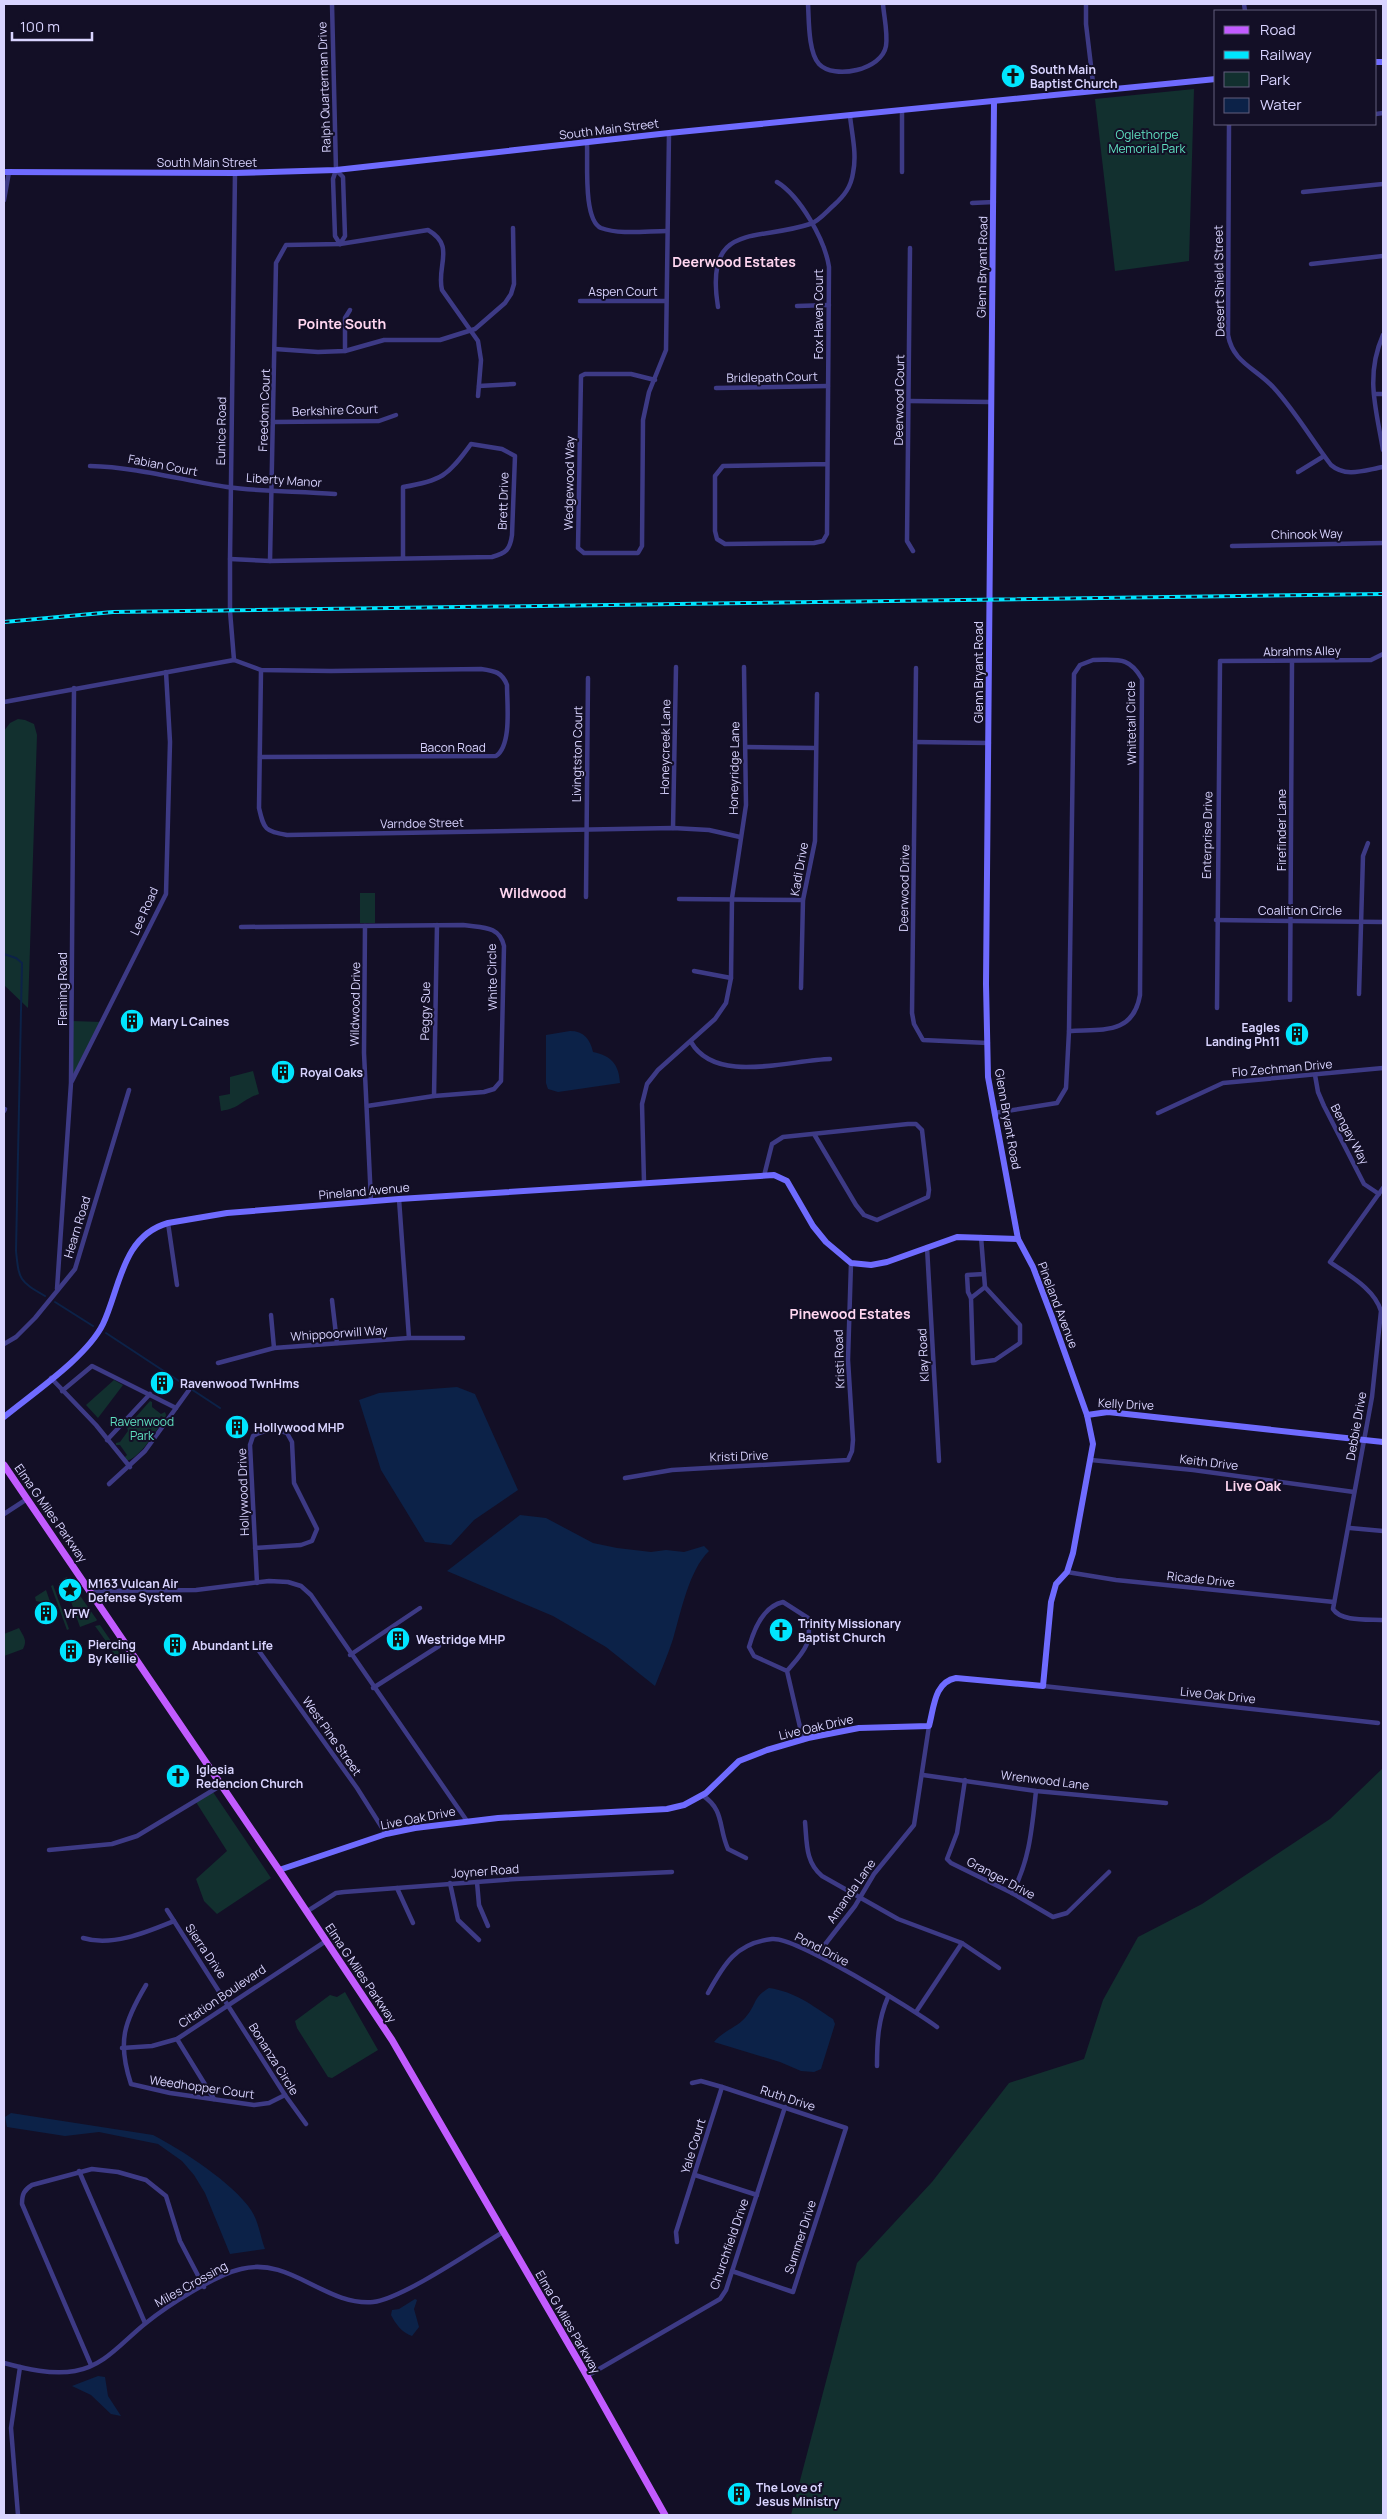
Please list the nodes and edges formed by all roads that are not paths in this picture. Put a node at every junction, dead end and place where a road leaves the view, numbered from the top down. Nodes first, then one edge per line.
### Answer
1 (332, 4) edge
2 (808, 4) edge
3 (883, 4) edge
4 (1086, 4) edge
5 (1214, 79) edge
6 (1094, 91) junction
7 (994, 102) junction
8 (902, 111) junction
9 (850, 116) junction
10 (1229, 125) edge
11 (669, 133) junction
12 (587, 144) junction
13 (336, 170) junction
14 (7, 172) edge
15 (902, 172) dead end
16 (235, 173) junction
17 (776, 182) dead end
18 (1383, 184) edge
19 (1303, 192) dead end
20 (4, 200) edge
21 (972, 202) dead end
22 (994, 202) junction
23 (812, 224) junction
24 (513, 228) dead end
25 (667, 231) junction
26 (340, 244) junction
27 (910, 248) dead end
28 (1383, 256) edge
29 (1311, 264) dead end
30 (580, 300) dead end
31 (666, 301) junction
32 (829, 305) junction
33 (798, 306) dead end
34 (718, 307) dead end
35 (350, 310) dead end
36 (470, 332) junction
37 (1383, 335) edge
38 (275, 349) junction
39 (345, 351) junction
40 (655, 380) junction
41 (514, 384) dead end
42 (479, 386) junction
43 (828, 386) junction
44 (716, 388) dead end
45 (1374, 394) junction
46 (1383, 394) edge
47 (478, 396) dead end
48 (909, 401) junction
49 (990, 402) junction
50 (396, 415) dead end
51 (274, 422) junction
52 (1383, 450) edge
53 (1324, 456) junction
54 (827, 464) junction
55 (90, 466) dead end
56 (1383, 467) edge
57 (1298, 472) dead end
58 (231, 487) junction
59 (271, 490) junction
60 (335, 494) dead end
61 (1383, 543) edge
62 (1232, 546) dead end
63 (913, 551) dead end
64 (403, 558) junction
65 (230, 559) junction
66 (270, 561) junction
67 (1383, 654) edge
68 (234, 660) junction
69 (1292, 661) junction
70 (1220, 662) joint
71 (676, 667) dead end
72 (744, 667) dead end
73 (916, 668) dead end
74 (261, 670) junction
75 (166, 672) junction
76 (588, 678) dead end
77 (74, 688) junction
78 (817, 694) dead end
79 (4, 702) edge
80 (915, 742) junction
81 (989, 743) junction
82 (746, 748) junction
83 (815, 748) junction
84 (260, 757) junction
85 (673, 828) junction
86 (586, 830) junction
87 (740, 837) junction
88 (1368, 843) dead end
89 (586, 897) dead end
90 (732, 898) junction
91 (679, 899) dead end
92 (803, 900) junction
93 (1216, 920) junction
94 (1290, 920) junction
95 (1362, 921) junction
96 (1383, 922) edge
97 (365, 926) junction
98 (437, 926) junction
99 (241, 927) dead end
100 (694, 971) dead end
101 (731, 978) junction
102 (801, 988) dead end
103 (1359, 994) dead end
104 (1290, 1000) dead end
105 (1217, 1008) dead end
106 (1069, 1031) junction
107 (691, 1042) junction
108 (988, 1043) junction
109 (830, 1059) dead end
110 (1383, 1068) edge
111 (1315, 1075) junction
112 (71, 1083) junction
113 (129, 1090) dead end
114 (434, 1096) junction
115 (366, 1106) junction
116 (994, 1113) junction
117 (1158, 1113) dead end
118 (814, 1134) junction
119 (764, 1176) junction
120 (644, 1182) junction
121 (1383, 1188) edge
122 (1379, 1194) junction
123 (399, 1199) junction
124 (371, 1202) junction
125 (168, 1223) junction
126 (981, 1236) junction
127 (1018, 1239) junction
128 (927, 1247) junction
129 (851, 1263) junction
130 (984, 1274) junction
131 (177, 1285) dead end
132 (984, 1287) junction
133 (57, 1289) junction
134 (971, 1298) junction
135 (332, 1300) dead end
136 (271, 1315) dead end
137 (410, 1338) junction
138 (463, 1338) dead end
139 (337, 1343) junction
140 (4, 1344) edge
141 (274, 1348) junction
142 (218, 1363) dead end
143 (51, 1378) junction
144 (189, 1390) dead end
145 (62, 1391) junction
146 (150, 1394) junction
147 (176, 1408) junction
148 (1086, 1415) junction
149 (4, 1417) edge
150 (107, 1440) junction
151 (1365, 1440) junction
152 (1383, 1442) edge
153 (851, 1454) joint
154 (1091, 1460) junction
155 (939, 1462) dead end
156 (4, 1465) edge
157 (130, 1466) junction
158 (626, 1478) dead end
159 (108, 1484) dead end
160 (1354, 1492) junction
161 (27, 1499) junction
162 (4, 1514) edge
163 (1350, 1528) junction
164 (1383, 1532) edge
165 (255, 1548) junction
166 (1067, 1572) junction
167 (257, 1582) junction
168 (91, 1591) junction
169 (1334, 1602) junction
170 (420, 1608) dead end
171 (1383, 1620) edge
172 (439, 1646) dead end
173 (259, 1650) dead end
174 (350, 1655) junction
175 (787, 1671) junction
176 (1043, 1686) junction
177 (373, 1688) junction
178 (1378, 1723) dead end
179 (929, 1726) junction
180 (803, 1740) junction
181 (923, 1775) junction
182 (965, 1780) junction
183 (220, 1786) junction
184 (1036, 1790) junction
185 (702, 1795) junction
186 (1166, 1803) dead end
187 (467, 1821) junction
188 (805, 1822) dead end
189 (386, 1834) junction
190 (49, 1850) dead end
191 (746, 1858) dead end
192 (280, 1870) junction
193 (672, 1872) dead end
194 (1109, 1872) dead end
195 (477, 1882) junction
196 (450, 1884) junction
197 (396, 1888) junction
198 (1012, 1893) junction
199 (859, 1898) junction
200 (167, 1910) dead end
201 (306, 1912) junction
202 (174, 1921) junction
203 (413, 1922) dead end
204 (488, 1926) dead end
205 (83, 1938) dead end
206 (326, 1940) junction
207 (479, 1940) dead end
208 (962, 1943) junction
209 (820, 1956) junction
210 (999, 1968) dead end
211 (146, 1985) dead end
212 (708, 1993) dead end
213 (888, 1997) junction
214 (228, 2003) junction
215 (916, 2012) junction
216 (937, 2027) dead end
217 (176, 2039) junction
218 (122, 2048) junction
219 (877, 2066) dead end
220 (692, 2082) dead end
221 (722, 2087) junction
222 (285, 2095) junction
223 (214, 2099) junction
224 (785, 2107) junction
225 (306, 2124) dead end
226 (846, 2128) joint
227 (79, 2171) junction
228 (695, 2175) junction
229 (756, 2194) junction
230 (503, 2232) junction
231 (677, 2242) dead end
232 (732, 2272) junction
233 (204, 2286) junction
234 (145, 2323) junction
235 (4, 2363) edge
236 (91, 2366) junction
237 (20, 2367) junction
238 (587, 2376) junction
239 (18, 2515) edge
240 (665, 2515) edge

1 - 13 street, Ralph Quarterman Drive
2 - 3 street
4 - 6 street
5 - 6 street, South Main Street
6 - 7 street, South Main Street
7 - 8 street, South Main Street
7 - 22 street, Glenn Bryant Road
8 - 9 street, South Main Street
8 - 15 street
9 - 11 street, South Main Street
9 - 23 street
10 - 53 street, Desert Shield Street
11 - 12 street, South Main Street
11 - 25 street, Wedgewood Way
12 - 13 street, South Main Street
12 - 25 street
13 - 16 street, South Main Street
13 - 26 street, Ralph Quarterman Drive
13 - 26 street, Ralph Quarterman Drive
14 - 16 street, South Main Street
14 - 20 street
16 - 58 street, Eunice Road
17 - 23 street, Fox Haven Court
18 - 19 street
21 - 22 street
22 - 49 street, Glenn Bryant Road
23 - 32 street, Fox Haven Court
23 - 34 street
24 - 36 street
25 - 31 street, Wedgewood Way
26 - 36 street
26 - 38 street, Freedom Court
27 - 48 street, Deerwood Court
28 - 29 street
30 - 31 street, Aspen Court
31 - 40 street, Wedgewood Way
32 - 33 street
32 - 43 street, Fox Haven Court
35 - 39 street
36 - 39 street
36 - 42 street
37 - 45 street
38 - 39 street
38 - 51 street, Freedom Court
40 - 40 street, Wedgewood Way
41 - 42 street
42 - 47 street
43 - 44 street, Bridlepath Court
43 - 54 street, Fox Haven Court
45 - 46 street
45 - 52 street
48 - 49 street
48 - 63 street, Deerwood Court
49 - 81 street, Glenn Bryant Road
50 - 51 street, Berkshire Court
51 - 59 street, Freedom Court
53 - 56 street, Desert Shield Street
53 - 57 street
54 - 54 street, Fox Haven Court
55 - 58 street, Fabian Court
58 - 59 street, Liberty Manor
58 - 65 street, Eunice Road
59 - 60 street, Liberty Manor
59 - 66 street, Freedom Court
61 - 62 street, Chinook Way
64 - 64 street, Brett Drive
64 - 66 street, Brett Drive
65 - 66 street, Brett Drive
65 - 68 street, Eunice Road
67 - 69 street, Abrahms Alley
68 - 74 street
68 - 75 street
69 - 70 street, Abrahms Alley
69 - 94 street, Firefinder Lane
70 - 93 street, Enterprise Drive
71 - 85 street, Honeycreek Lane
72 - 82 street, Honeyridge Lane
73 - 80 street, Deerwood Drive
74 - 84 street, Varndoe Street
74 - 84 street, Bacon Road
75 - 77 street
75 - 112 street, Lee Road
76 - 86 street, Livingtston Court
77 - 79 street
77 - 112 street, Fleming Road
78 - 83 street, Kadi Drive
80 - 81 street
80 - 108 street, Deerwood Drive
81 - 108 street, Glenn Bryant Road
82 - 83 street
82 - 87 street, Honeyridge Lane
83 - 92 street, Kadi Drive
84 - 86 street, Varndoe Street
85 - 86 street, Varndoe Street
85 - 87 street, Varndoe Street
86 - 89 street, Livingtston Court
87 - 90 street, Honeyridge Lane
88 - 95 street
90 - 91 street
90 - 92 street
90 - 101 street, Honeyridge Lane
92 - 102 street, Kadi Drive
93 - 94 street, Coalition Circle
93 - 105 street, Enterprise Drive
94 - 95 street, Coalition Circle
94 - 104 street, Firefinder Lane
95 - 96 street, Coalition Circle
95 - 103 street
97 - 98 street, White Circle
97 - 99 street, White Circle
97 - 115 street, Wildwood Drive
98 - 114 street, Peggy Sue
98 - 114 street, White Circle
100 - 101 street
101 - 107 street
106 - 106 street, Whitetail Circle
106 - 116 street, Whitetail Circle
107 - 109 street
107 - 120 street
108 - 116 street, Glenn Bryant Road
110 - 111 street, Flo Zechman Drive
111 - 117 street, Flo Zechman Drive
111 - 122 street, Bengay Way
112 - 133 street, Fleming Road
113 - 133 street, Hearn Road
114 - 115 street, White Circle
115 - 124 street, Wildwood Drive
116 - 127 street, Glenn Bryant Road
118 - 118 street
118 - 119 street
119 - 120 street, Pineland Avenue
119 - 129 street, Pineland Avenue
120 - 123 street, Pineland Avenue
121 - 122 street
122 - 151 street, Debbie Drive
123 - 124 street, Pineland Avenue
123 - 137 street
124 - 125 street, Pineland Avenue
125 - 131 street
125 - 143 street, Pineland Avenue
126 - 127 street
126 - 128 street
126 - 130 street
127 - 148 street, Pineland Avenue
128 - 129 street
128 - 155 street, Klay Road
129 - 153 street, Kristi Road
130 - 132 street
130 - 134 street
132 - 134 street
132 - 134 street
133 - 140 street, Hearn Road
135 - 139 street
136 - 141 street
137 - 138 street, Whippoorwill Way
137 - 139 street, Whippoorwill Way
139 - 141 street, Whippoorwill Way
141 - 142 street, Whippoorwill Way
143 - 145 street
143 - 149 street, Pineland Avenue
144 - 147 street
145 - 146 street
145 - 150 street
146 - 147 street
146 - 150 street
147 - 157 street
148 - 151 street, Kelly Drive
148 - 154 street, Kelly Drive
150 - 157 street
151 - 152 street, Kelly Drive
151 - 160 street, Debbie Drive
153 - 158 street, Kristi Drive
154 - 160 street, Keith Drive
154 - 166 street, Kelly Drive
156 - 161 main road, Elma G Miles Parkway
157 - 159 street
160 - 163 street, Debbie Drive
161 - 162 street
161 - 168 main road, Elma G Miles Parkway
163 - 164 street
163 - 169 street, Debbie Drive
165 - 165 street, Hollywood Drive
165 - 167 street, Hollywood Drive
166 - 169 street, Ricade Drive
166 - 176 street, Kelly Drive
167 - 168 street
167 - 174 street
168 - 183 main road, Elma G Miles Parkway
169 - 171 street, Debbie Drive
170 - 174 street
172 - 177 street
173 - 189 street, West Pine Street
174 - 177 street
175 - 175 street
175 - 180 street
176 - 178 street, Live Oak Drive
176 - 179 street, Live Oak Drive
177 - 187 street
179 - 180 street, Live Oak Drive
179 - 181 street, Amanda Lane
180 - 185 street, Live Oak Drive
181 - 182 street, Wrenwood Lane
181 - 199 street, Amanda Lane
182 - 184 street, Wrenwood Lane
182 - 198 street, Granger Drive
183 - 190 street
183 - 192 main road, Elma G Miles Parkway
184 - 186 street, Wrenwood Lane
184 - 198 street
185 - 187 street, Live Oak Drive
185 - 191 street
187 - 189 street, Live Oak Drive
188 - 199 street
189 - 192 street, Live Oak Drive
192 - 201 main road, Elma G Miles Parkway
193 - 195 street, Joyner Road
194 - 198 street, Granger Drive
195 - 196 street, Joyner Road
195 - 204 street
196 - 197 street, Joyner Road
196 - 207 street
197 - 201 street, Joyner Road
197 - 203 street
199 - 208 street
199 - 209 street, Amanda Lane
200 - 202 street, Sierra Drive
201 - 206 main road, Elma G Miles Parkway
202 - 205 street
202 - 214 street, Sierra Drive
206 - 214 street, Citation Boulevard
206 - 230 main road, Elma G Miles Parkway
208 - 210 street
208 - 215 street
209 - 212 street, Pond Drive
209 - 213 street, Pond Drive
211 - 218 street, Weedhopper Court
213 - 215 street, Pond Drive
213 - 219 street
214 - 217 street, Citation Boulevard
214 - 222 street, Bonanza Circle
215 - 216 street, Pond Drive
217 - 218 street, Citation Boulevard
217 - 223 street
218 - 223 street, Weedhopper Court
220 - 221 street
221 - 224 street, Ruth Drive
221 - 228 street, Yale Court
222 - 223 street, Weedhopper Court
222 - 225 street, Bonanza Circle
224 - 226 street, Ruth Drive
224 - 229 street, Churchfield Drive
226 - 232 street, Summer Drive
227 - 233 street
227 - 234 street
227 - 236 street
228 - 229 street
228 - 231 street, Yale Court
229 - 232 street, Churchfield Drive
230 - 233 street, Miles Crossing
230 - 238 main road, Elma G Miles Parkway
232 - 238 street, Churchfield Drive
233 - 234 street, Miles Crossing
234 - 236 street, Miles Crossing
235 - 237 street, Miles Crossing
236 - 237 street, Miles Crossing
237 - 239 street
238 - 240 main road, Elma G Miles Parkway

